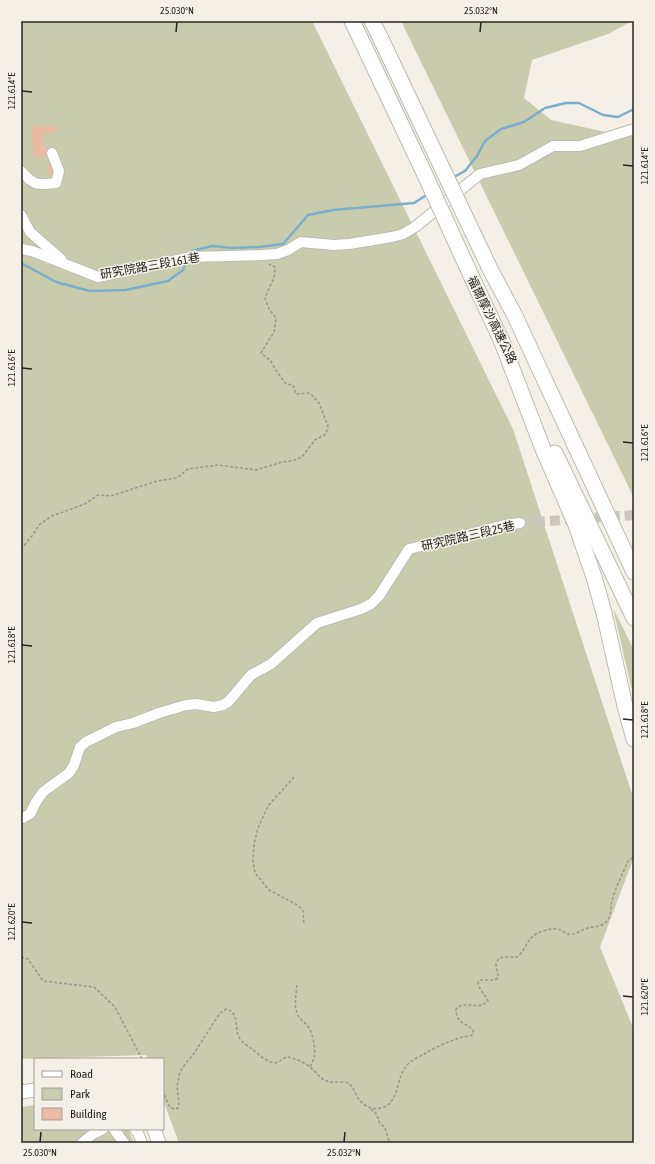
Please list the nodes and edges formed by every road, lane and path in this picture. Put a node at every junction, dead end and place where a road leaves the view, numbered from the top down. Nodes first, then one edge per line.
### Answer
1 (352, 21) edge
2 (372, 21) edge
3 (634, 129) edge
4 (52, 153) dead end
5 (21, 171) edge
6 (21, 215) edge
7 (21, 249) edge
8 (262, 255) junction
9 (67, 264) junction
10 (500, 337) junction
11 (520, 523) tunnel mouth
12 (21, 549) edge
13 (634, 572) edge
14 (634, 618) edge
15 (634, 739) edge
16 (294, 777) dead end
17 (21, 818) edge
18 (634, 857) edge
19 (304, 925) dead end
20 (21, 957) edge
21 (297, 986) dead end
22 (141, 1058) edge
23 (310, 1067) junction
24 (34, 1090) edge
25 (21, 1092) edge
26 (164, 1093) edge
27 (371, 1108) junction
28 (101, 1130) edge
29 (115, 1130) edge
30 (136, 1130) edge
31 (154, 1130) edge
32 (389, 1141) dead end
33 (82, 1143) edge
34 (124, 1143) edge
35 (142, 1143) edge
36 (159, 1143) edge

1 - 10 highway, 福爾摩沙高速公路, bridge
2 - 13 highway, 福爾摩沙高速公路, bridge
3 - 8 lane, 研究院路三段161巷
4 - 5 lane
6 - 9 lane
7 - 9 lane, 研究院路三段161巷
8 - 9 lane, 研究院路三段161巷
8 - 12 path
10 - 14 highway, 福爾摩沙高速公路
10 - 15 highway
11 - 17 lane, 研究院路三段25巷
16 - 19 path
18 - 27 path
20 - 22 path
21 - 23 path
23 - 26 path
23 - 27 path
24 - 25 main road
27 - 32 path
28 - 33 lane
29 - 34 lane
30 - 35 lane
31 - 36 main road

